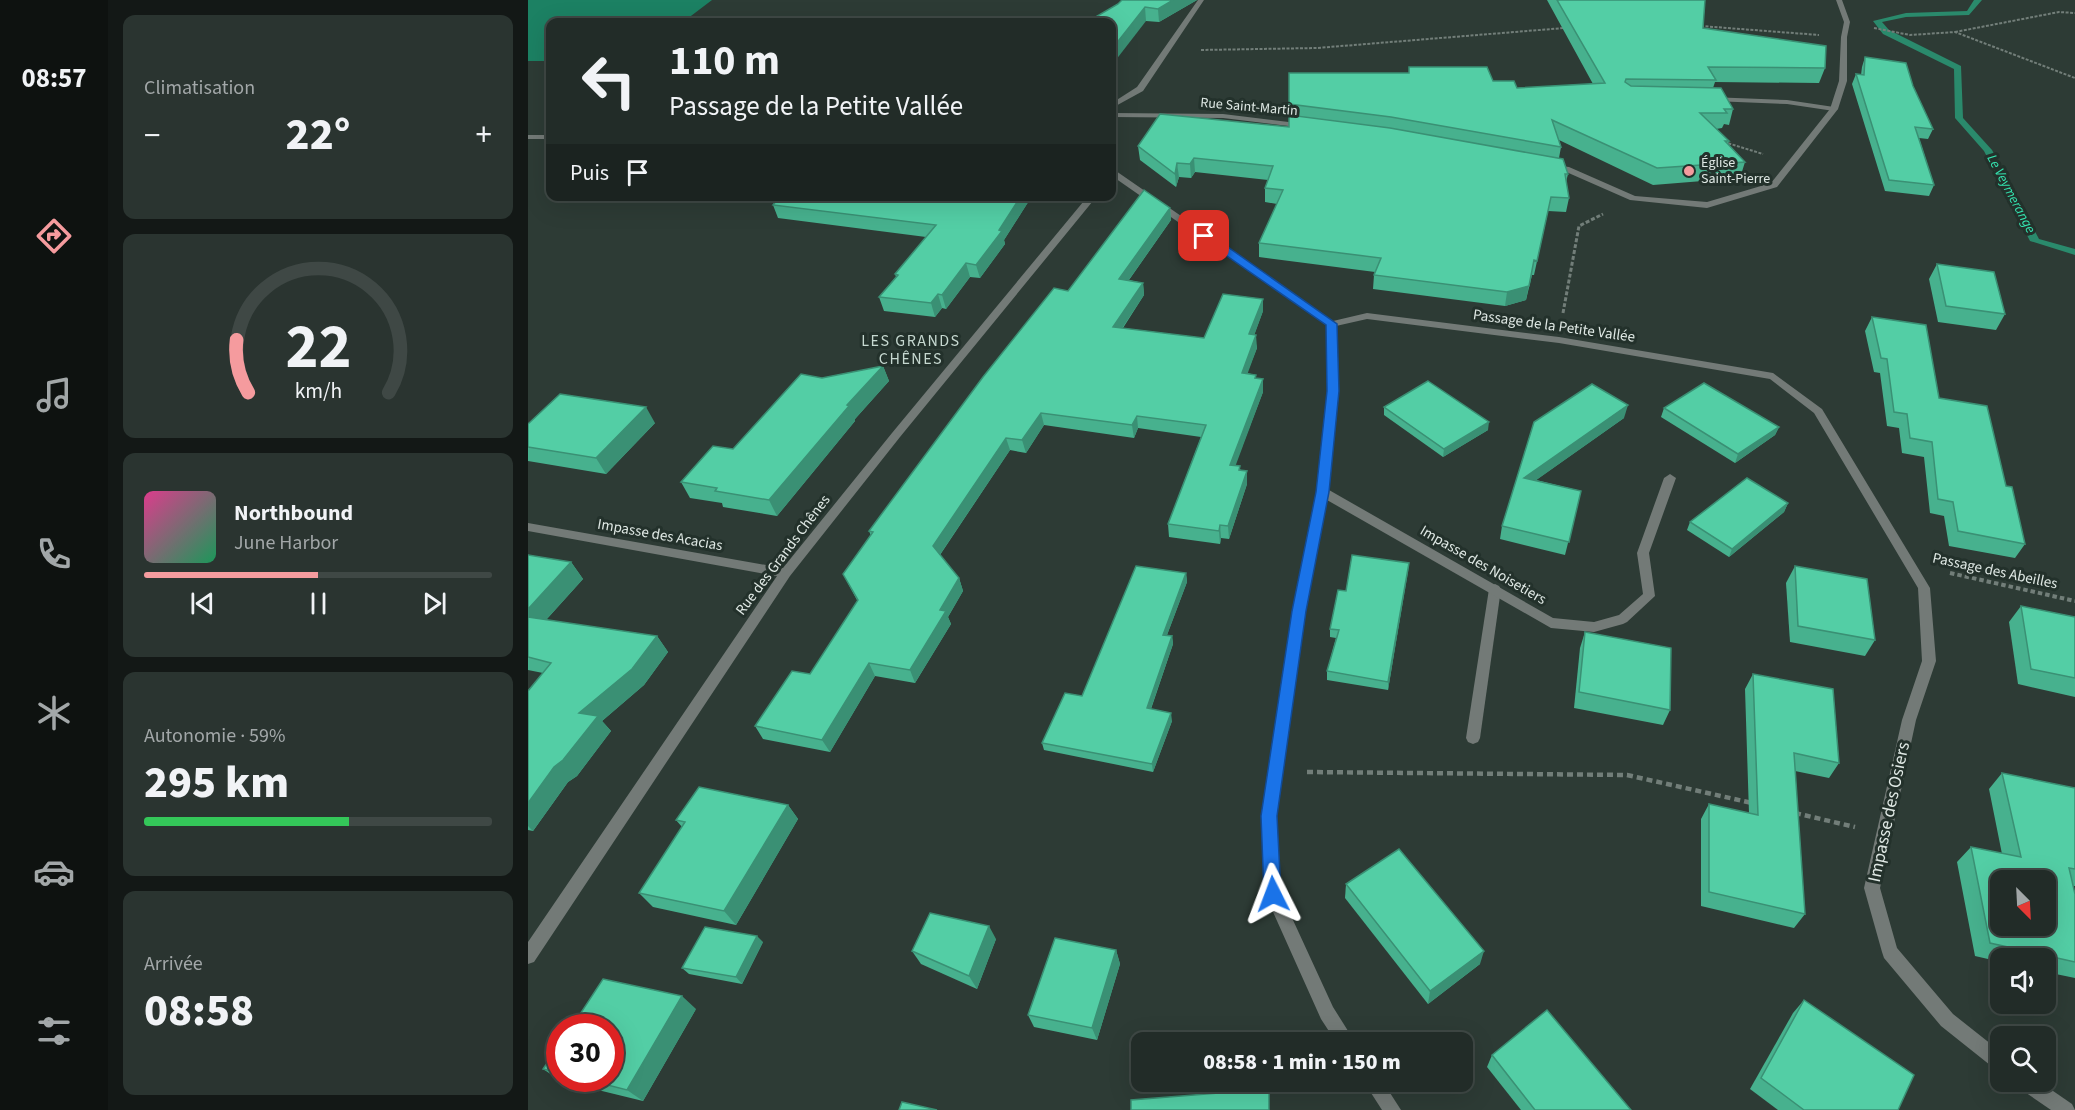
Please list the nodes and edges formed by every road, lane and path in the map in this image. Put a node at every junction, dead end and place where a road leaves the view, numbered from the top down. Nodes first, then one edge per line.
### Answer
1 (1201, 0) edge
2 (1839, 0) edge
3 (2075, 13) edge
4 (1847, 22) junction
5 (1700, 26) edge
6 (1566, 27) edge
7 (1955, 32) junction
8 (1844, 37) junction
9 (1168, 50) junction
10 (2075, 78) edge
11 (1699, 98) edge
12 (1116, 104) edge
13 (1834, 109) junction
14 (1116, 115) edge
15 (1312, 127) edge
16 (528, 137) edge
17 (546, 137) edge
18 (1720, 141) edge
19 (1792, 164) junction
20 (1546, 165) edge
21 (1116, 174) edge
22 (1633, 198) junction
23 (1089, 201) edge
24 (1331, 324) junction
25 (1558, 340) junction
26 (1670, 478) dead end
27 (1323, 492) junction
28 (528, 526) edge
29 (1910, 565) junction
30 (786, 573) junction
31 (1924, 588) joint
32 (1495, 589) junction
33 (2075, 601) edge
34 (1473, 738) dead end
35 (1275, 771) junction
36 (1756, 804) edge
37 (1791, 812) edge
38 (1885, 834) junction
39 (528, 956) edge
40 (1339, 1032) edge
41 (1990, 1054) edge
42 (1380, 1092) edge
43 (2040, 1092) edge
44 (1392, 1110) edge
45 (2066, 1110) edge

1 - 9 street
2 - 4 street
3 - 7 path
4 - 7 path
4 - 8 street
5 - 8 path
6 - 9 path
7 - 10 path
8 - 13 street
9 - 12 street
11 - 13 street
13 - 19 street
14 - 15 street, Rue Saint-Martin
16 - 17 street
18 - 19 path
19 - 22 street
20 - 22 street
21 - 24 street
22 - 25 path
23 - 30 street, Rue des Grands Chênes
24 - 25 street, Passage de la Petite Vallée
24 - 27 street
25 - 29 street, Passage de la Petite Vallée
26 - 32 street, Impasse des Noisetiers
27 - 32 street, Impasse des Noisetiers
27 - 35 street
28 - 30 street, Impasse des Acacias
29 - 31 street, Passage de la Petite Vallée
29 - 33 path, Passage des Abeilles
30 - 39 street, Rue des Grands Chênes
31 - 38 street, Impasse des Osiers
32 - 34 street
35 - 36 path
35 - 40 street
37 - 38 path
38 - 41 street, Impasse des Osiers
42 - 44 street
43 - 45 street

